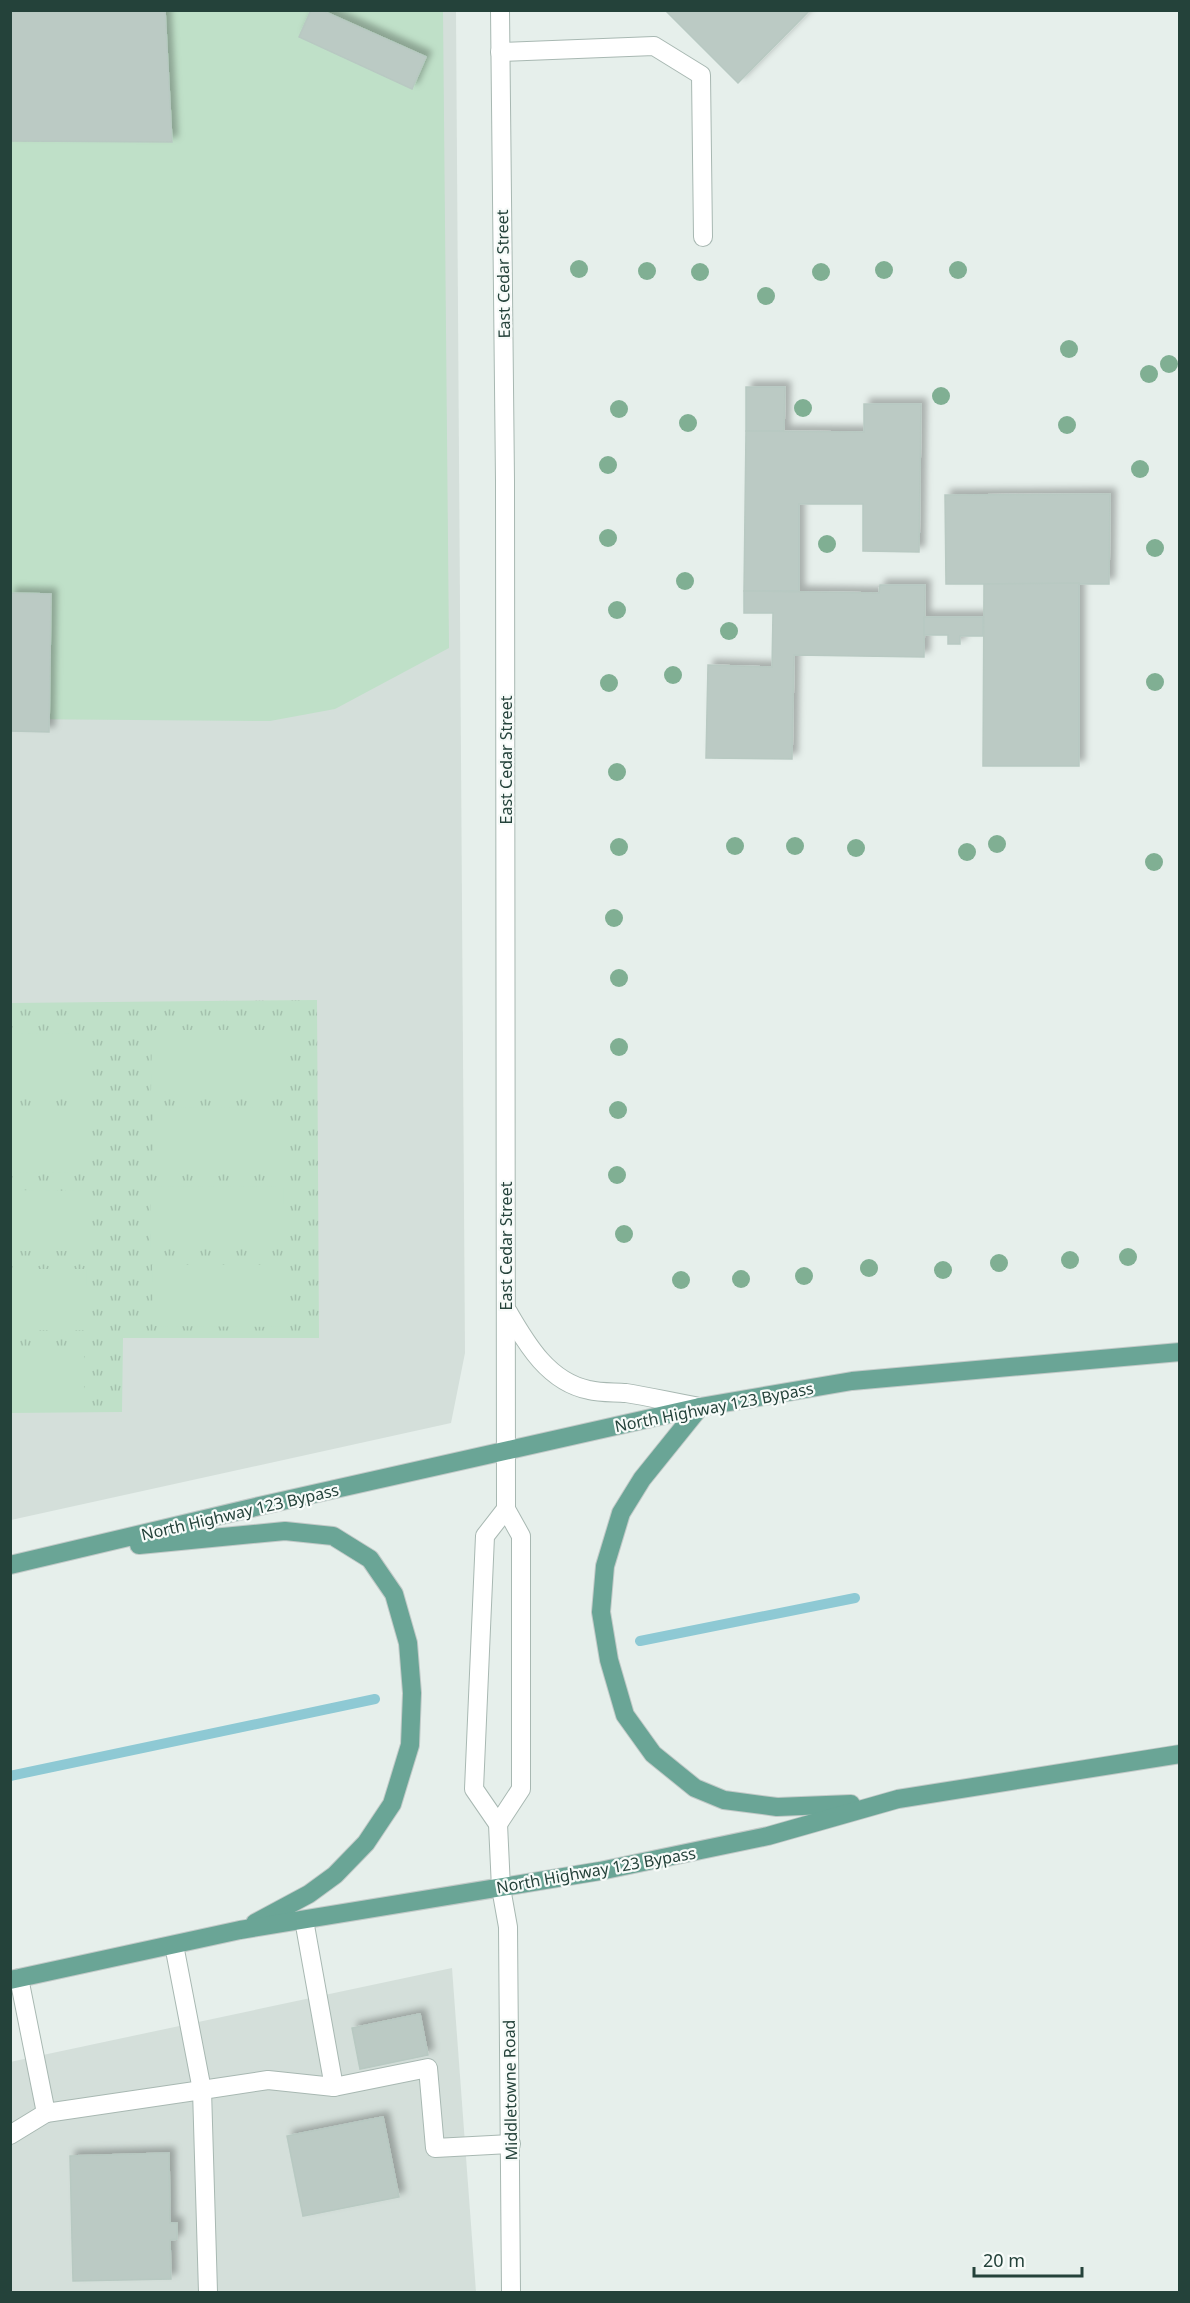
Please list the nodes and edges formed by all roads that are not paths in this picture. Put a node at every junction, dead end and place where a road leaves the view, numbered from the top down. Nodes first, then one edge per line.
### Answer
1 (500, 10) edge
2 (500, 52) junction
3 (703, 237) dead end
4 (507, 1309) junction
5 (1179, 1352) edge
6 (700, 1407) junction
7 (507, 1451) junction
8 (506, 1509) junction
9 (68, 1553) junction
10 (10, 1565) edge
11 (1179, 1754) edge
12 (898, 1799) junction
13 (498, 1824) junction
14 (501, 1888) junction
15 (304, 1920) junction
16 (240, 1930) junction
17 (174, 1945) junction
18 (15, 1979) edge
19 (334, 2087) junction
20 (202, 2090) junction
21 (46, 2113) junction
22 (10, 2135) edge
23 (511, 2144) junction
24 (208, 2292) edge
25 (511, 2292) edge

1 - 2 street, East Cedar Street
2 - 3 street
2 - 4 street, East Cedar Street
4 - 6 street
4 - 7 street, East Cedar Street
5 - 6 main road, North Highway 123 Bypass
6 - 7 main road, North Highway 123 Bypass
6 - 12 main road
7 - 8 street, East Cedar Street
7 - 9 main road, North Highway 123 Bypass
8 - 13 street
8 - 13 street
9 - 10 main road, North Highway 123 Bypass
9 - 16 main road
11 - 12 main road, North Highway 123 Bypass
12 - 14 main road, North Highway 123 Bypass
13 - 14 street
14 - 15 main road, North Highway 123 Bypass
14 - 23 street, Middletowne Road
15 - 16 main road, North Highway 123 Bypass
15 - 19 street
16 - 17 main road, North Highway 123 Bypass
17 - 18 main road, North Highway 123 Bypass
17 - 20 street
18 - 21 street
19 - 20 street
19 - 23 street
20 - 21 street
20 - 24 street
21 - 22 street
23 - 25 street, Middletowne Road

